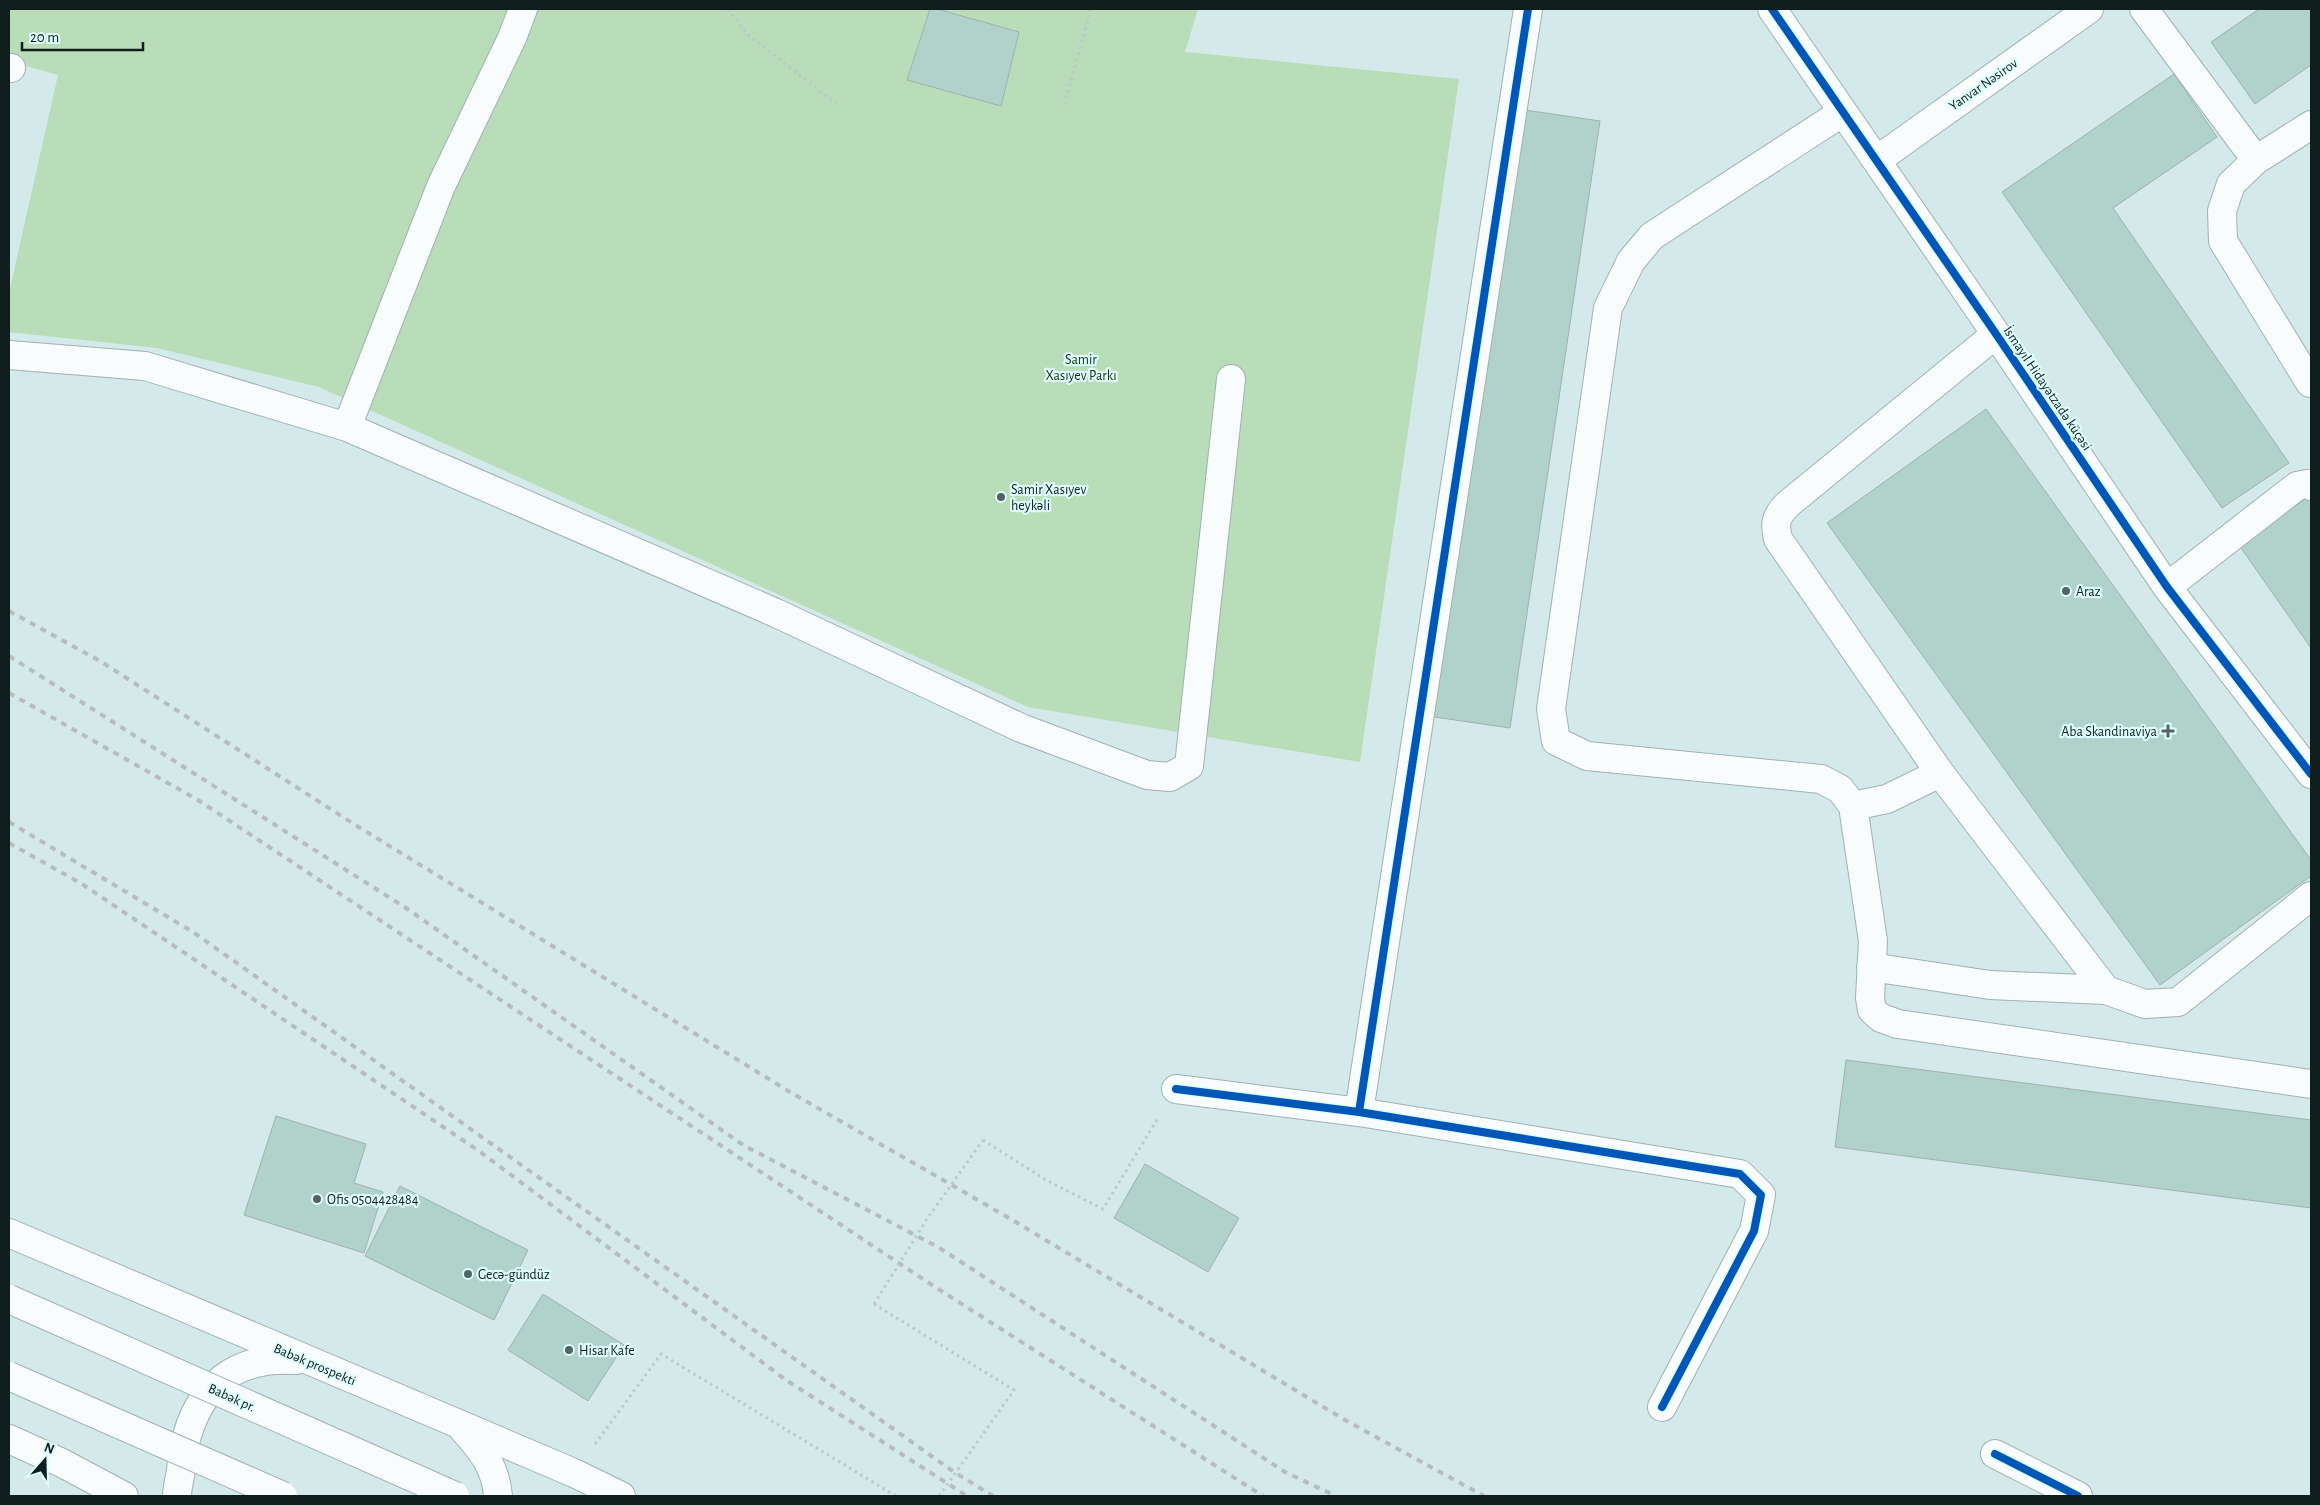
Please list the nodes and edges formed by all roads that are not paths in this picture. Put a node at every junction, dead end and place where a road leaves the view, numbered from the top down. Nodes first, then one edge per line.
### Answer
1 (523, 9) edge
2 (1528, 9) edge
3 (1772, 9) edge
4 (2089, 9) edge
5 (2144, 9) edge
6 (1844, 112) junction
7 (2311, 125) edge
8 (1876, 160) junction
9 (2256, 160) junction
10 (1996, 334) junction
11 (9, 355) edge
12 (1231, 379) dead end
13 (2310, 383) edge
14 (347, 427) junction
15 (2311, 486) edge
16 (2167, 587) junction
17 (1940, 773) junction
18 (2311, 774) edge
19 (1854, 806) junction
20 (2311, 896) edge
21 (1872, 967) junction
22 (2106, 990) junction
23 (2311, 1084) edge
24 (1176, 1089) road end
25 (1359, 1112) junction
26 (9, 1233) edge
27 (9, 1299) edge
28 (305, 1360) junction
29 (9, 1376) edge
30 (1662, 1408) dead end
31 (460, 1426) junction
32 (9, 1440) edge
33 (1995, 1454) dead end
34 (124, 1496) edge
35 (178, 1496) edge
36 (283, 1496) edge
37 (455, 1496) edge
38 (498, 1496) edge
39 (621, 1496) edge
40 (2078, 1496) edge

1 - 14 street
2 - 25 street
3 - 6 street, İsmayıl Hidayətzadə küçəsi
4 - 8 street, Yanvar Nəsirov
5 - 9 street
6 - 8 street, İsmayıl Hidayətzadə küçəsi
6 - 19 street
7 - 9 street
8 - 10 street, İsmayıl Hidayətzadə küçəsi
9 - 13 street
10 - 16 street, İsmayıl Hidayətzadə küçəsi
10 - 17 street
11 - 14 street
12 - 14 street
15 - 16 street
16 - 18 street, İsmayıl Hidayətzadə küçəsi
17 - 19 street
17 - 22 street
19 - 21 street
20 - 22 street
21 - 22 street
21 - 23 street
24 - 25 street
25 - 30 street
26 - 28 street, Babək prospekti
27 - 37 street, Babək pr., bridge
28 - 31 street, Babək prospekti
28 - 35 street
29 - 36 street, bridge
31 - 38 street
31 - 39 street, Babək prospekti
32 - 34 street
33 - 40 street

